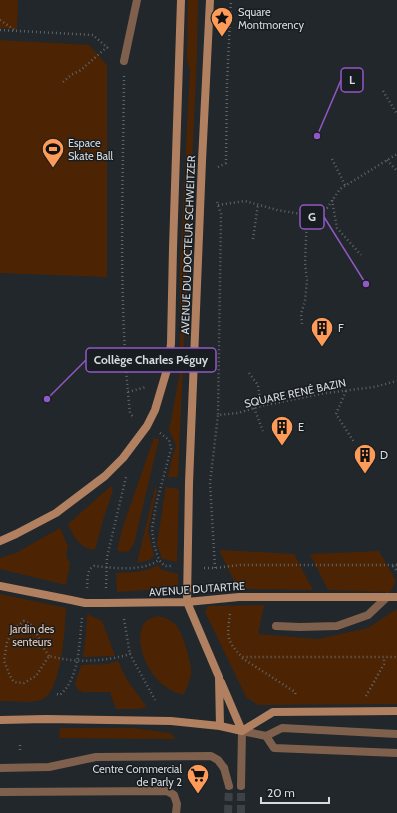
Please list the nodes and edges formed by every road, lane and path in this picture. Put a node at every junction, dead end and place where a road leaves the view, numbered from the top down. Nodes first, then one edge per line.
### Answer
1 (137, 0) edge
2 (181, 0) edge
3 (210, 0) edge
4 (231, 0) edge
5 (0, 20) edge
6 (0, 30) edge
7 (16, 31) junction
8 (107, 47) junction
9 (124, 62) junction
10 (63, 82) dead end
11 (383, 91) dead end
12 (397, 114) edge
13 (397, 154) edge
14 (332, 159) dead end
15 (386, 160) junction
16 (216, 168) dead end
17 (397, 171) edge
18 (345, 185) junction
19 (215, 197) dead end
20 (332, 200) junction
21 (258, 204) junction
22 (218, 205) junction
23 (307, 214) junction
24 (253, 239) dead end
25 (361, 255) dead end
26 (302, 324) dead end
27 (249, 374) dead end
28 (397, 381) edge
29 (346, 390) junction
30 (261, 406) junction
31 (254, 408) junction
32 (218, 416) junction
33 (146, 426) junction
34 (263, 431) dead end
35 (354, 442) dead end
36 (123, 458) junction
37 (0, 541) edge
38 (395, 565) edge
39 (188, 567) junction
40 (215, 568) junction
41 (397, 571) edge
42 (0, 586) edge
43 (387, 597) junction
44 (397, 597) edge
45 (231, 598) junction
46 (187, 602) junction
47 (106, 603) junction
48 (124, 618) dead end
49 (276, 626) dead end
50 (130, 654) junction
51 (49, 656) junction
52 (384, 657) junction
53 (242, 658) junction
54 (397, 658) edge
55 (219, 676) junction
56 (297, 699) dead end
57 (155, 700) dead end
58 (397, 711) edge
59 (354, 712) junction
60 (0, 720) edge
61 (220, 726) junction
62 (242, 730) junction
63 (397, 734) edge
64 (266, 736) junction
65 (397, 753) edge
66 (0, 768) edge
67 (229, 786) tunnel mouth
68 (242, 786) tunnel mouth
69 (0, 792) edge
70 (176, 813) edge

1 - 9 street
2 - 33 main road, AVENUE DU DOCTEUR SCHWEITZER
3 - 39 main road, AVENUE DU DOCTEUR SCHWEITZER
4 - 16 path
5 - 7 path
6 - 7 path
7 - 8 path
8 - 9 path
8 - 10 path
9 - 33 path
11 - 12 path
13 - 15 path
14 - 18 path
15 - 17 path
15 - 18 path
18 - 20 path
19 - 22 path
20 - 23 path
20 - 25 path
21 - 22 path
21 - 23 path
21 - 24 path
22 - 32 path
23 - 26 path
27 - 30 path
28 - 29 path, SQUARE RENÉ BAZIN
29 - 30 path, SQUARE RENÉ BAZIN
29 - 35 path
30 - 31 path, SQUARE RENÉ BAZIN
31 - 32 path, SQUARE RENÉ BAZIN
31 - 34 path
32 - 40 path
33 - 36 main road, AVENUE DU DOCTEUR SCHWEITZER
33 - 39 path
36 - 37 main road, AVENUE DU DOCTEUR SCHWEITZER
36 - 47 path
38 - 40 path
38 - 41 path
39 - 40 path
39 - 46 main road, AVENUE DU DOCTEUR SCHWEITZER
42 - 47 main road, AVENUE DUTARTRE
43 - 44 main road, AVENUE DUTARTRE
43 - 45 main road, AVENUE DUTARTRE
43 - 49 street
45 - 46 main road, AVENUE DUTARTRE
45 - 53 path
46 - 47 main road, AVENUE DUTARTRE
46 - 55 main road, AVENUE DU DOCTEUR SCHWEITZER
48 - 50 path
50 - 51 path
50 - 57 path
51 - 51 path
52 - 53 path
52 - 54 path
52 - 59 path
53 - 56 path
55 - 61 main road, AVENUE DU DOCTEUR SCHWEITZER
55 - 62 main road, AVENUE DU DOCTEUR SCHWEITZER
58 - 59 main road
59 - 62 main road
60 - 61 main road
61 - 62 main road
62 - 64 street
62 - 68 street
63 - 64 street
64 - 65 street
66 - 67 street
69 - 70 street

